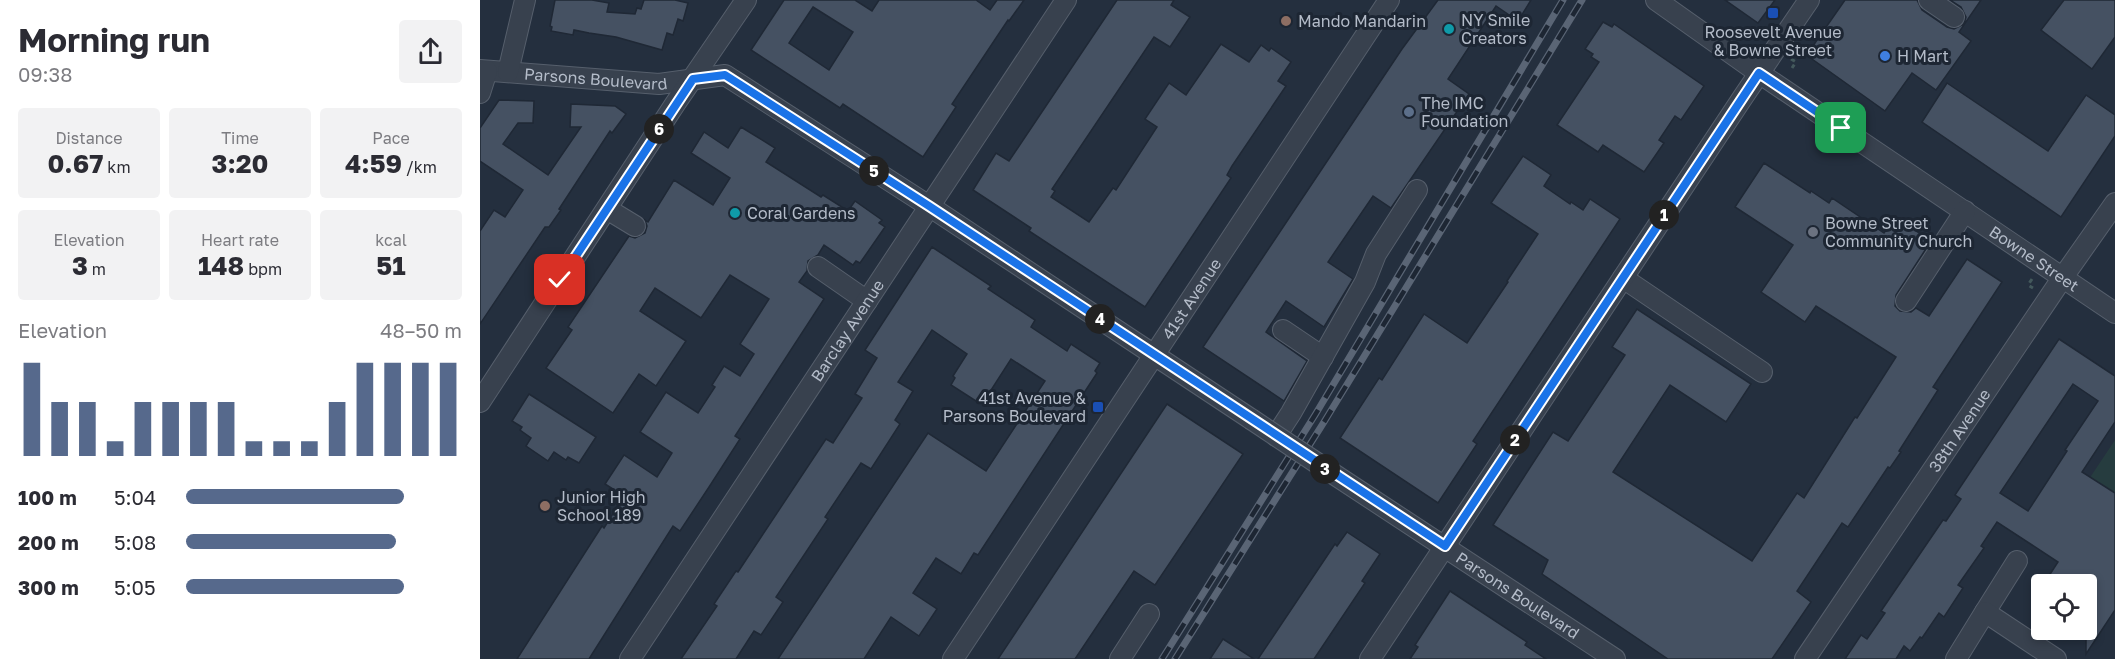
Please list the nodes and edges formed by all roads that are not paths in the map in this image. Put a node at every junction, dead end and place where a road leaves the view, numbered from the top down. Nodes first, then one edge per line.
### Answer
1 (525, 0) edge
2 (746, 0) edge
3 (1066, 0) edge
4 (1389, 0) edge
5 (1656, 0) edge
6 (1809, 0) edge
7 (1929, 0) edge
8 (1954, 17) dead end
9 (483, 70) edge
10 (508, 72) junction
11 (1759, 73) junction
12 (693, 79) junction
13 (480, 93) edge
14 (1417, 190) dead end
15 (2115, 203) edge
16 (929, 206) junction
17 (607, 209) junction
18 (1965, 211) junction
19 (635, 226) dead end
20 (818, 267) dead end
21 (2063, 277) junction
22 (1623, 278) junction
23 (867, 301) junction
24 (1906, 301) dead end
25 (2115, 313) edge
26 (1283, 330) dead end
27 (1154, 356) junction
28 (1323, 357) junction
29 (1762, 372) dead end
30 (480, 402) edge
31 (1276, 436) junction
32 (1445, 546) junction
33 (2017, 561) dead end
34 (1985, 612) junction
35 (1149, 614) dead end
36 (630, 659) edge
37 (954, 659) edge
38 (1119, 659) edge
39 (1370, 659) edge
40 (1615, 659) edge
41 (1805, 659) edge
42 (1956, 659) edge
43 (2056, 659) edge

1 - 10 street
2 - 12 street
3 - 16 street, Barclay Avenue
4 - 27 street, 41st Avenue
5 - 11 street, Bowne Street
6 - 11 street
7 - 8 street
9 - 10 street, Parsons Boulevard
9 - 13 street
10 - 12 street, Parsons Boulevard
11 - 18 street, Bowne Street
11 - 22 street
12 - 16 street, Parsons Boulevard
12 - 17 street
14 - 28 street
15 - 21 street, 38th Avenue
16 - 23 street, Barclay Avenue
16 - 27 street, Parsons Boulevard
17 - 19 street
17 - 30 street
18 - 21 street, Bowne Street
18 - 24 street
20 - 23 street
21 - 25 street, Bowne Street
21 - 41 street, 38th Avenue
22 - 29 street
22 - 32 street
23 - 36 street, Barclay Avenue
26 - 28 street
27 - 31 street, Parsons Boulevard, bridge
27 - 37 street, 41st Avenue
28 - 31 street
31 - 32 street, Parsons Boulevard, bridge
32 - 39 street
32 - 40 street, Parsons Boulevard
33 - 34 street
34 - 42 street
34 - 43 street
35 - 38 street

